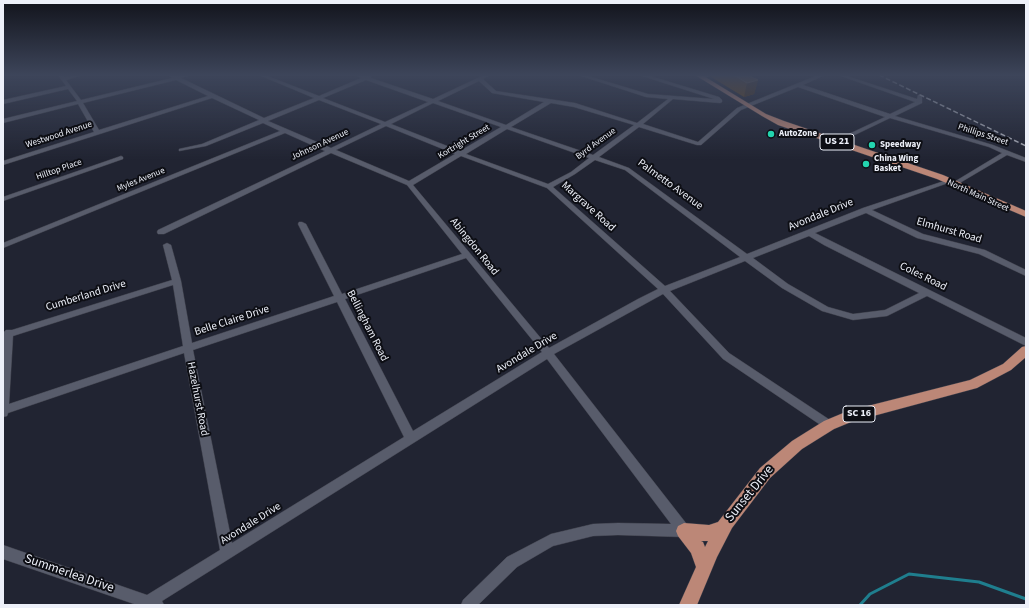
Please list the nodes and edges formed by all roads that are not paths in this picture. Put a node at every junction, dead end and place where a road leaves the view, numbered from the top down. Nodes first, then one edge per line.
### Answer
1 (74, 103) edge
2 (81, 103) edge
3 (188, 103) edge
4 (228, 103) edge
5 (305, 103) edge
6 (332, 103) edge
7 (429, 103) edge
8 (440, 103) edge
9 (547, 103) edge
10 (561, 103) edge
11 (665, 103) edge
12 (852, 103) edge
13 (912, 103) edge
14 (747, 104) joint
15 (889, 116) junction
16 (263, 120) junction
17 (3, 121) edge
18 (384, 124) junction
19 (638, 125) junction
20 (505, 127) junction
21 (285, 131) junction
22 (97, 132) junction
23 (836, 142) junction
24 (181, 150) dead end
25 (330, 150) junction
26 (1007, 152) junction
27 (461, 154) junction
28 (593, 157) junction
29 (121, 158) dead end
30 (1026, 160) edge
31 (3, 163) edge
32 (951, 183) junction
33 (408, 184) junction
34 (548, 187) junction
35 (3, 199) edge
36 (866, 210) junction
37 (1026, 214) edge
38 (1026, 218) edge
39 (302, 224) dead end
40 (161, 232) dead end
41 (810, 233) junction
42 (167, 245) dead end
43 (3, 246) edge
44 (467, 255) junction
45 (748, 258) junction
46 (1026, 273) edge
47 (177, 281) junction
48 (664, 290) junction
49 (926, 293) junction
50 (340, 299) junction
51 (6, 334) edge
52 (1026, 342) edge
53 (188, 348) junction
54 (1026, 350) edge
55 (548, 353) junction
56 (3, 412) edge
57 (829, 425) junction
58 (410, 439) junction
59 (723, 528) junction
60 (684, 531) junction
61 (3, 552) edge
62 (227, 553) junction
63 (704, 566) junction
64 (153, 604) edge
65 (468, 605) edge
66 (688, 605) edge

1 - 17 street
2 - 22 street
3 - 22 street, Westwood Avenue
4 - 16 street, Abingdon Road
5 - 16 street
6 - 18 street, Margrave Road
7 - 18 street, Johnson Avenue
8 - 20 street, Palmetto Avenue
9 - 20 street, Kortright Street
10 - 19 street
11 - 19 street, Byrd Avenue
12 - 15 street, Phillips Street
13 - 15 street
14 - 19 street
14 - 23 main road, North Main Street / US 21
15 - 23 street
15 - 26 street, Phillips Street
16 - 21 street, Abingdon Road
16 - 24 street
18 - 25 street, Johnson Avenue
18 - 27 street, Margrave Road
19 - 28 street, Byrd Avenue
20 - 27 street, Kortright Street
20 - 28 street, Palmetto Avenue
21 - 25 street, Abingdon Road
21 - 43 street, Myles Avenue
22 - 31 street, Westwood Avenue
23 - 32 main road, North Main Street / US 21
25 - 33 street, Abingdon Road
25 - 40 street, Johnson Avenue
26 - 30 street, Phillips Street
26 - 32 street, Avondale Drive
27 - 33 street, Kortright Street
27 - 34 street, Margrave Road
28 - 34 street, Byrd Avenue
28 - 45 street, Palmetto Avenue
29 - 35 street, Hilltop Place
32 - 36 street, Avondale Drive
32 - 37 main road, North Main Street / US 21
32 - 38 main road, North Main Street / US 21
33 - 44 street, Abingdon Road
34 - 48 street, Margrave Road
36 - 41 street, Avondale Drive
36 - 46 street, Elmhurst Road
39 - 50 street, Bellingham Road
41 - 45 street, Avondale Drive
41 - 49 street, Coles Road
42 - 47 street, Hazelhurst Road
44 - 50 street, Belle Claire Drive
44 - 55 street, Abingdon Road
45 - 48 street, Avondale Drive
45 - 49 street, Palmetto Avenue
47 - 51 street, Cumberland Drive
47 - 53 street, Hazelhurst Road
48 - 55 street, Avondale Drive
48 - 57 street, Margrave Road
49 - 52 street, Coles Road
50 - 53 street, Belle Claire Drive
50 - 58 street, Bellingham Road
51 - 56 street
53 - 56 street, Belle Claire Drive
53 - 62 street, Hazelhurst Road
54 - 57 main road, Sunset Drive / SC 16
55 - 58 street, Avondale Drive
55 - 60 street, Abingdon Road
57 - 59 main road, Sunset Drive / SC 16
58 - 62 street, Avondale Drive
59 - 60 main road
59 - 63 main road, Sunset Drive / SC 16
60 - 63 main road
60 - 65 street
61 - 64 street, Summerlea Drive
62 - 64 street, Avondale Drive
63 - 66 main road, Sunset Drive / SC 16

